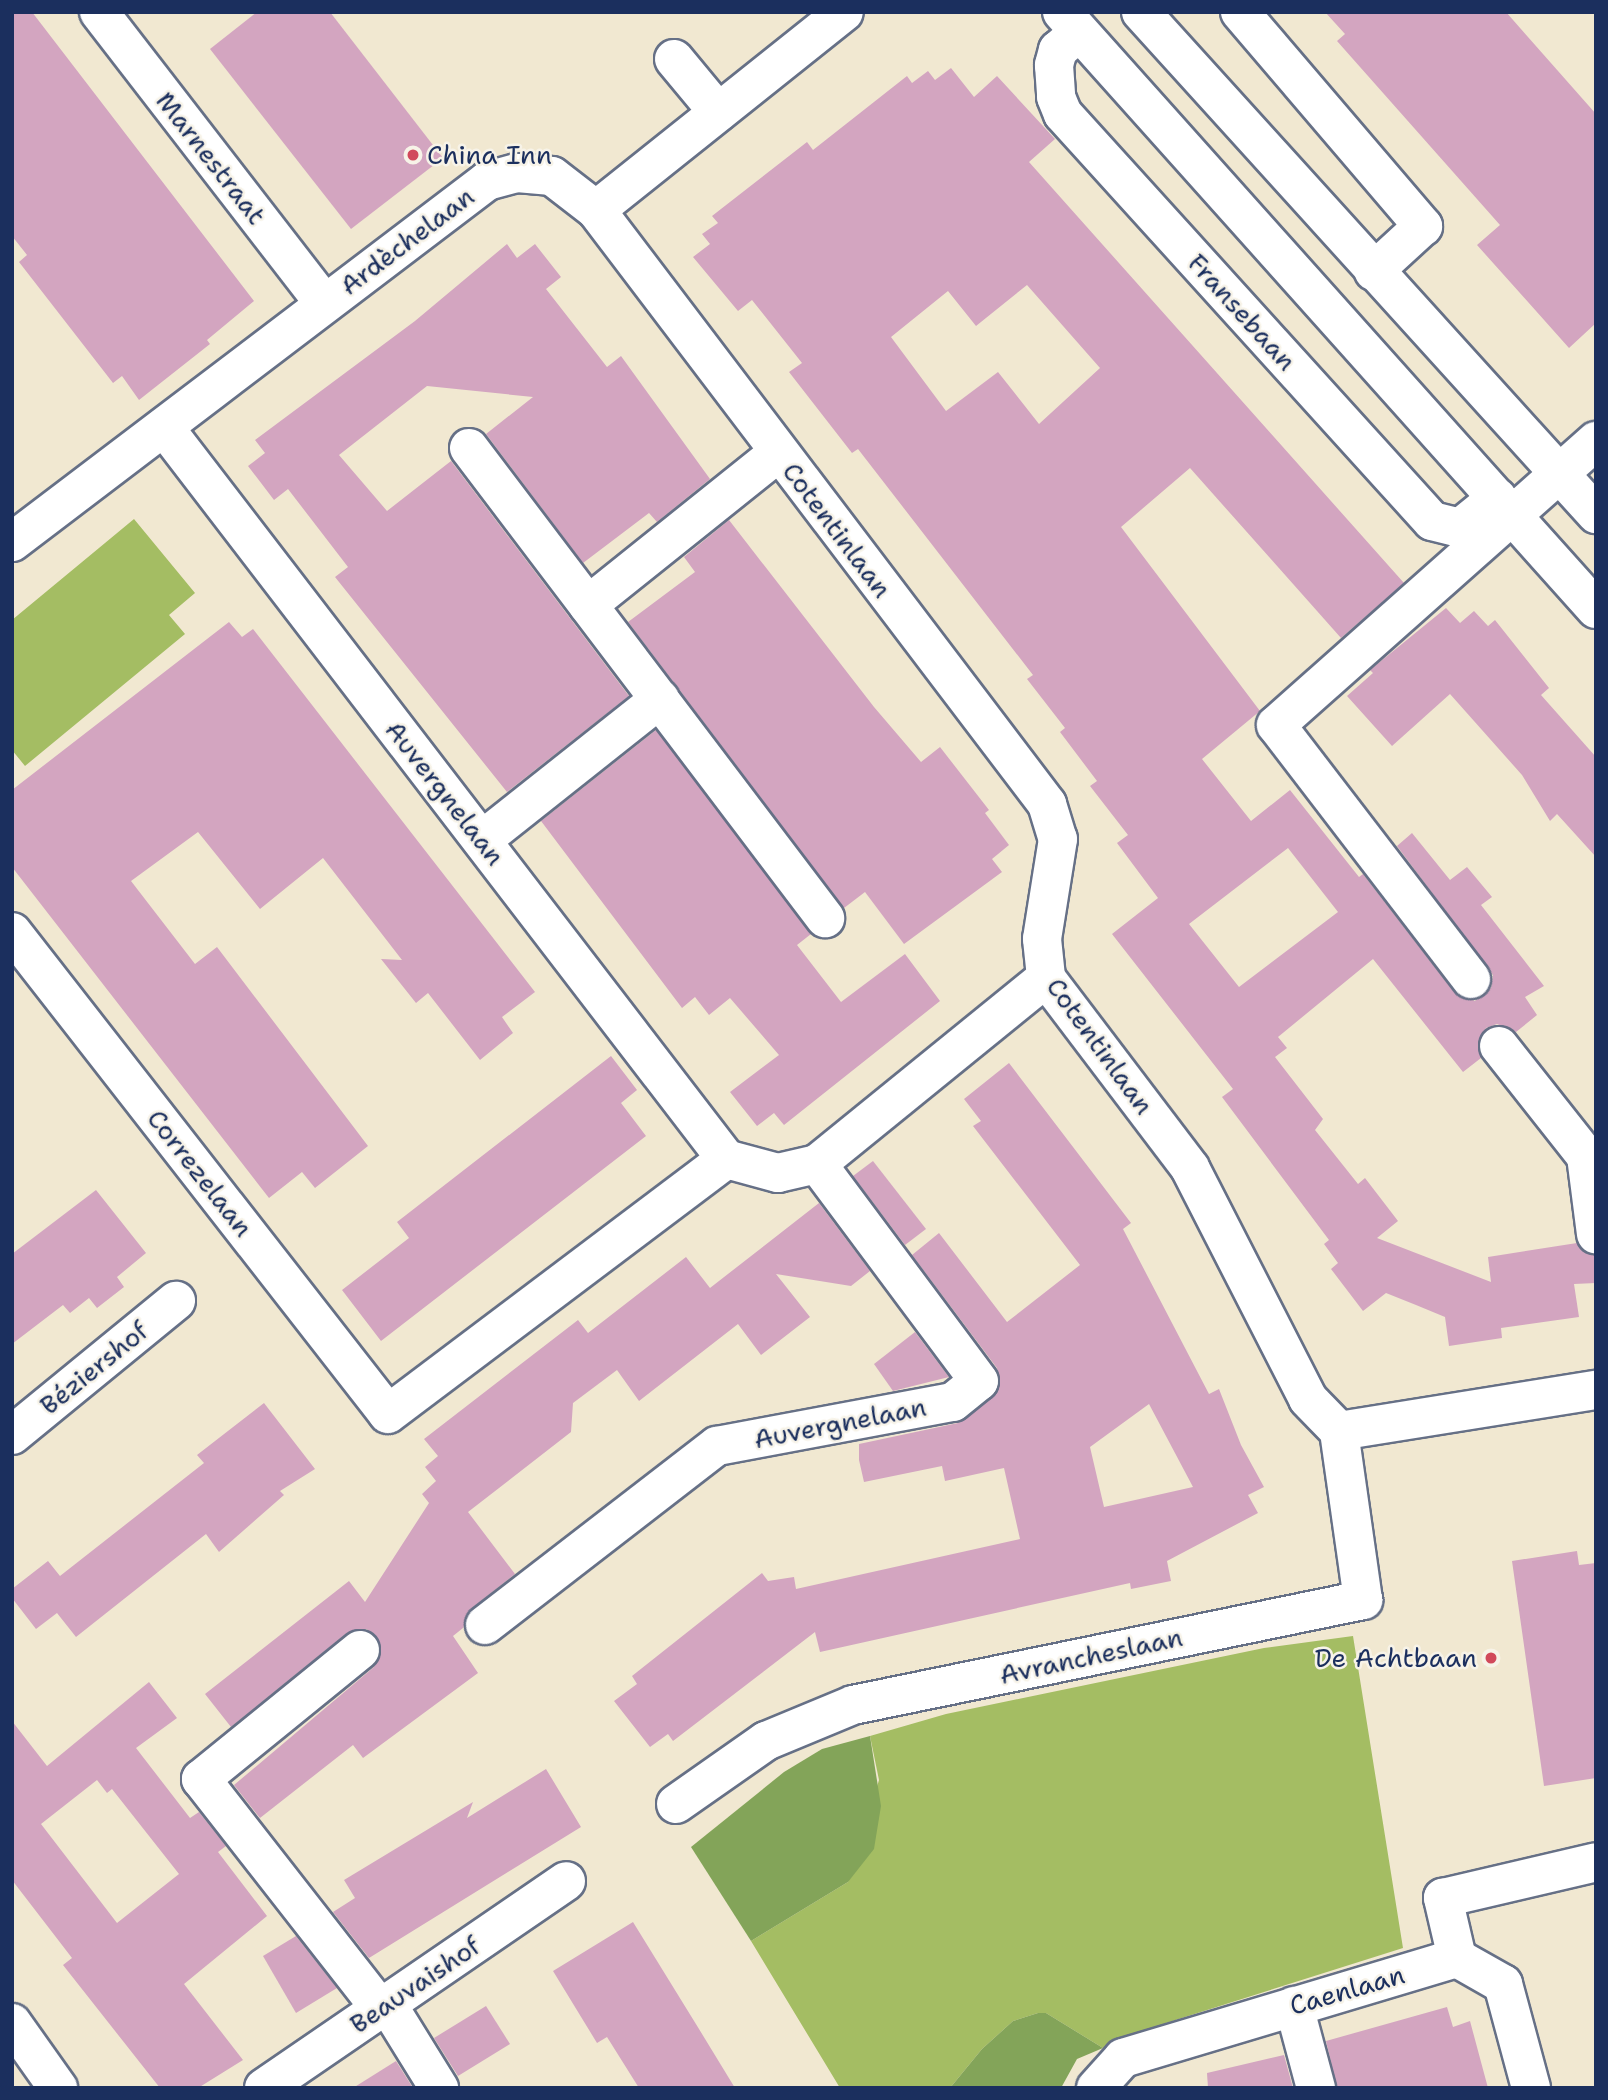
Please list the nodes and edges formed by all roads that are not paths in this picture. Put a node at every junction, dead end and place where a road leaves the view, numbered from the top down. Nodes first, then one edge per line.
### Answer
1 (99, 12) edge
2 (844, 12) edge
3 (1141, 12) edge
4 (1240, 12) edge
5 (1070, 22) edge
6 (674, 59) dead end
7 (718, 112) junction
8 (596, 210) junction
9 (1374, 271) junction
10 (324, 303) junction
11 (164, 427) junction
12 (1596, 441) edge
13 (469, 448) dead end
14 (778, 453) junction
15 (1560, 472) junction
16 (1505, 505) junction
17 (1596, 514) edge
18 (12, 542) edge
19 (588, 605) junction
20 (1596, 609) edge
21 (660, 699) junction
22 (482, 840) junction
23 (825, 918) dead end
24 (12, 932) edge
25 (1046, 978) junction
26 (1471, 979) dead end
27 (1499, 1046) dead end
28 (726, 1158) junction
29 (817, 1164) junction
30 (1596, 1234) edge
31 (176, 1301) dead end
32 (1596, 1390) edge
33 (1339, 1431) junction
34 (12, 1435) edge
35 (485, 1625) dead end
36 (360, 1650) dead end
37 (676, 1804) dead end
38 (1596, 1862) edge
39 (566, 1881) dead end
40 (1457, 1958) junction
41 (384, 2006) junction
42 (1294, 2006) junction
43 (12, 2024) edge
44 (58, 2088) edge
45 (264, 2088) edge
46 (439, 2088) edge
47 (1096, 2088) edge
48 (1315, 2088) edge
49 (1531, 2088) edge

1 - 10 street, Marnestraat
2 - 7 street
3 - 9 street
4 - 9 street
5 - 16 street, Fransebaan
5 - 16 street, Fransebaan
6 - 7 street
7 - 8 street
8 - 10 street, Ardèchelaan
8 - 14 street, Cotentinlaan
9 - 15 street
10 - 11 street, Ardèchelaan
11 - 18 street, Ardèchelaan
11 - 22 street, Auvergnelaan
12 - 15 street
13 - 19 street
14 - 19 street
14 - 25 street, Cotentinlaan
15 - 16 street
15 - 17 street
16 - 20 street, Fransebaan
16 - 26 street
19 - 21 street
21 - 22 street
21 - 23 street
22 - 28 street, Auvergnelaan
24 - 28 street, Correzelaan
25 - 29 street
25 - 33 street, Cotentinlaan
27 - 30 street
28 - 29 street
29 - 35 street, Auvergnelaan
31 - 34 street, Béziershof
32 - 33 street
33 - 37 street, Avrancheslaan
36 - 41 street
38 - 40 street
39 - 41 street, Beauvaishof
40 - 42 street, Caenlaan
40 - 49 street
41 - 45 street, Beauvaishof
41 - 46 street
42 - 47 street, Caenlaan
42 - 48 street
43 - 44 street

